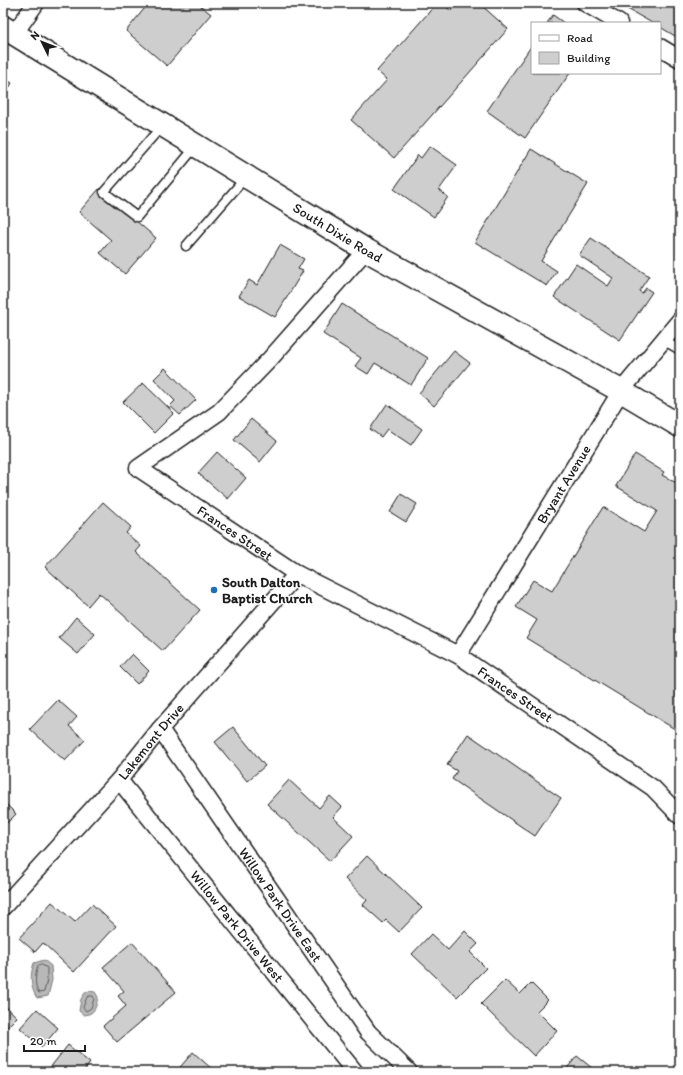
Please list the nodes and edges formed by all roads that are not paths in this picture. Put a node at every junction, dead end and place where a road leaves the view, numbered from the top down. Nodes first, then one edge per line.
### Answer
1 (36, 3) edge
2 (584, 3) edge
3 (617, 22) edge
4 (9, 31) edge
5 (661, 48) edge
6 (680, 59) edge
7 (162, 126) junction
8 (196, 146) junction
9 (247, 177) junction
10 (186, 246) dead end
11 (366, 250) junction
12 (680, 320) edge
13 (663, 340) junction
14 (680, 350) edge
15 (621, 391) junction
16 (680, 426) edge
17 (297, 574) junction
18 (458, 655) junction
19 (160, 729) junction
20 (119, 780) junction
21 (680, 816) edge
22 (3, 907) edge
23 (355, 1072) edge
24 (409, 1072) edge

1 - 4 street
2 - 3 street
4 - 7 main road, South Dixie Road
5 - 6 street
7 - 8 main road, South Dixie Road
7 - 8 lane
8 - 9 main road, South Dixie Road
9 - 10 lane
9 - 11 main road, South Dixie Road
11 - 15 main road, South Dixie Road
11 - 17 street, Frances Street
12 - 13 street, Bryant Avenue
13 - 14 lane
13 - 15 street, Bryant Avenue
15 - 16 main road, South Dixie Road
15 - 18 street, Bryant Avenue
17 - 18 street, Frances Street
17 - 19 street, Lakemont Drive
18 - 21 street, Frances Street
19 - 20 street, Lakemont Drive
19 - 24 street, Willow Park Drive East
20 - 22 street, Lakemont Drive
20 - 23 street, Willow Park Drive West

